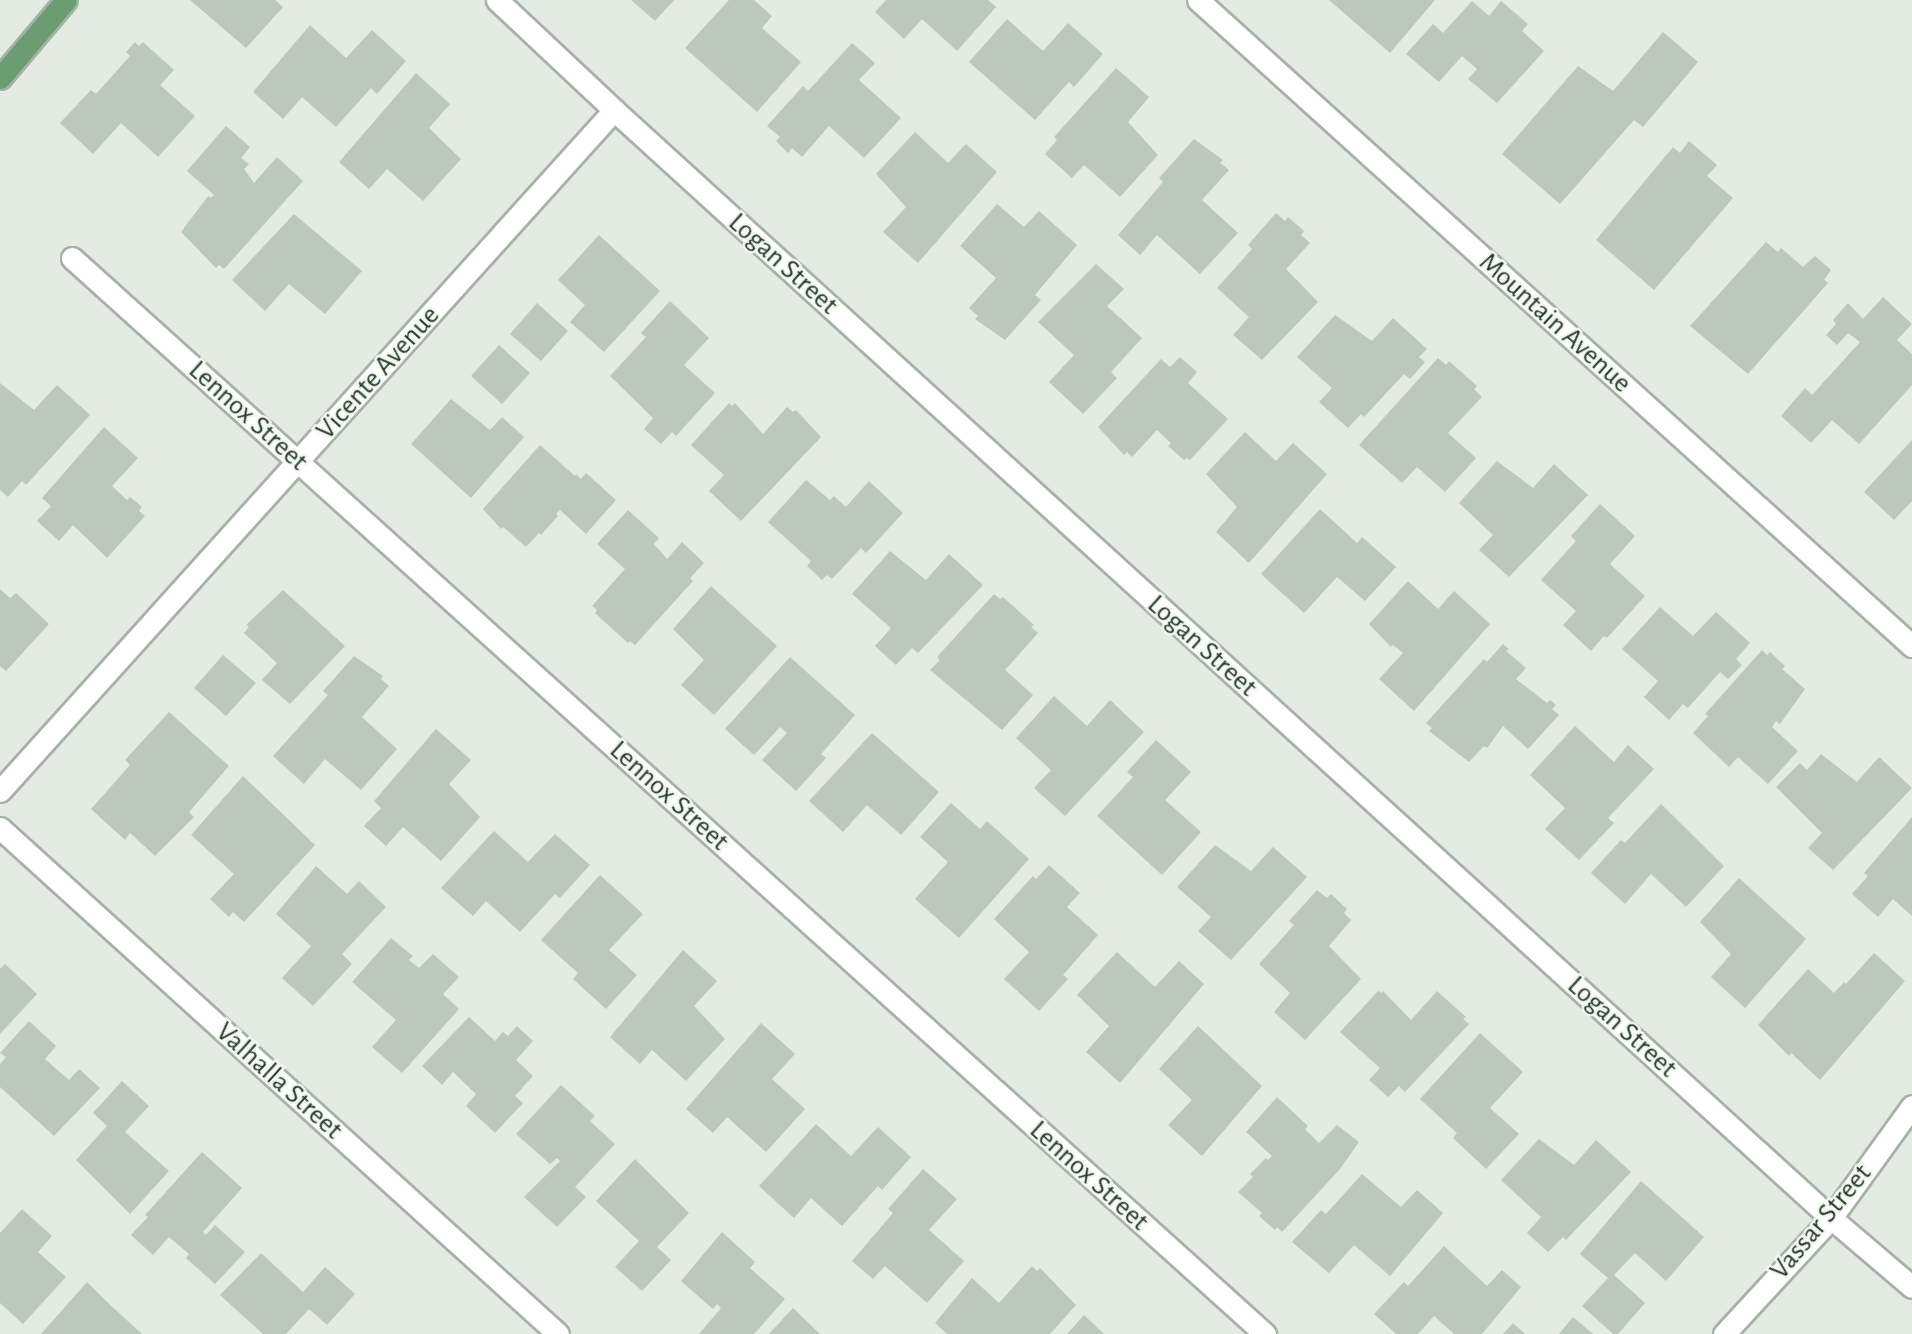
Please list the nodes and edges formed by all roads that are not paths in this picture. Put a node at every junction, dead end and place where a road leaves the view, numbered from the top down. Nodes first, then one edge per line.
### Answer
1 (66, 0) edge
2 (497, 0) edge
3 (1198, 0) edge
4 (0, 78) edge
5 (614, 110) junction
6 (72, 257) dead end
7 (298, 461) junction
8 (1912, 646) edge
9 (0, 791) edge
10 (0, 828) edge
11 (1912, 1105) edge
12 (1831, 1218) junction
13 (1912, 1287) edge
14 (558, 1334) edge
15 (1265, 1334) edge
16 (1724, 1334) edge

1 - 4 main road
2 - 5 street, Logan Street
3 - 8 street, Mountain Avenue
5 - 7 street, Vicente Avenue
5 - 12 street, Logan Street
6 - 7 street, Lennox Street
7 - 9 street, Vicente Avenue
7 - 15 street, Lennox Street
10 - 14 street, Valhalla Street
11 - 12 street, Vassar Street
12 - 13 street, Logan Street
12 - 16 street, Vassar Street

